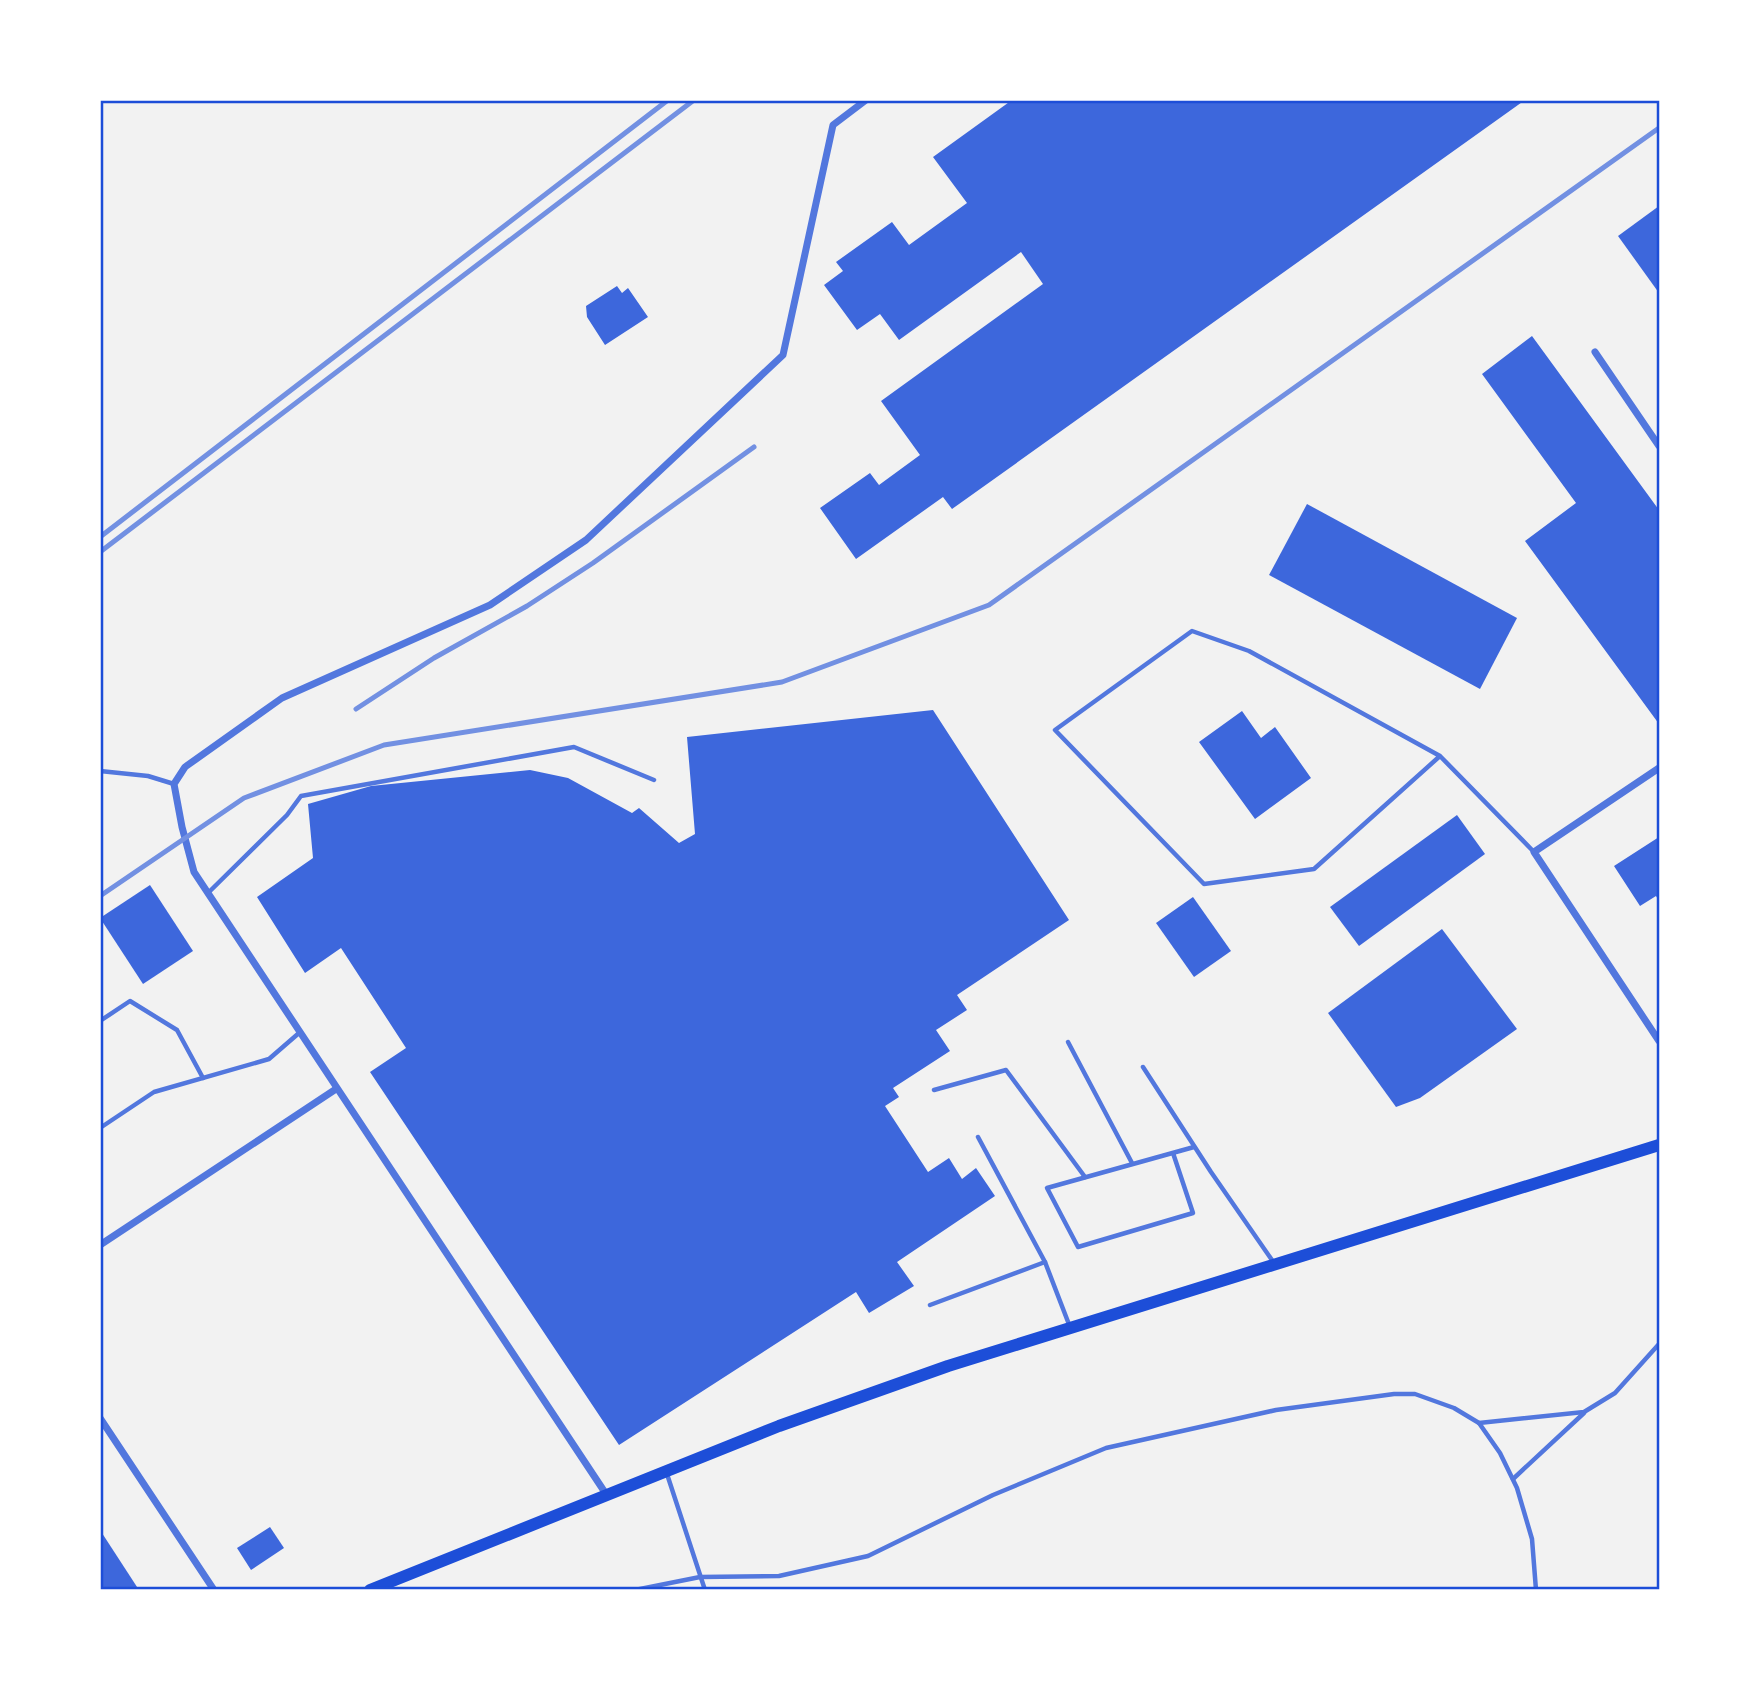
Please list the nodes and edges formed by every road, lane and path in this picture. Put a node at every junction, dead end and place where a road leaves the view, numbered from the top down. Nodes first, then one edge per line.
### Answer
1 (866, 100) edge
2 (1595, 352) dead end
3 (1659, 446) edge
4 (1440, 755) junction
5 (1659, 768) edge
6 (100, 771) edge
7 (654, 780) dead end
8 (174, 784) junction
9 (1534, 852) junction
10 (208, 894) junction
11 (100, 1021) edge
12 (299, 1033) junction
13 (1659, 1041) edge
14 (1068, 1042) dead end
15 (1143, 1067) dead end
16 (203, 1078) junction
17 (336, 1089) junction
18 (934, 1090) dead end
19 (100, 1128) edge
20 (978, 1137) dead end
21 (1659, 1145) edge
22 (1194, 1147) junction
23 (1173, 1153) junction
24 (1132, 1163) junction
25 (1085, 1177) junction
26 (100, 1245) edge
27 (1045, 1262) junction
28 (1274, 1264) junction
29 (930, 1305) dead end
30 (1070, 1327) junction
31 (1659, 1344) edge
32 (1584, 1412) junction
33 (100, 1418) edge
34 (1479, 1423) junction
35 (666, 1471) junction
36 (1513, 1479) junction
37 (606, 1494) junction
38 (700, 1577) junction
39 (214, 1590) edge
40 (370, 1590) edge
41 (635, 1590) edge
42 (705, 1590) edge
43 (1536, 1590) edge

1 - 8 street
2 - 3 street
4 - 4 lane
4 - 9 lane
5 - 9 street
6 - 8 lane
7 - 10 lane
8 - 10 street
9 - 13 street
10 - 12 street
11 - 16 lane
12 - 16 lane
12 - 17 street
14 - 24 lane
15 - 22 lane
16 - 19 lane
17 - 26 street
17 - 37 street
18 - 25 lane
20 - 27 lane
21 - 28 main road
22 - 23 lane
22 - 28 lane
23 - 24 lane
23 - 25 lane
24 - 25 lane
27 - 29 lane
27 - 30 lane
28 - 30 main road
30 - 35 main road
31 - 32 lane
32 - 34 lane
32 - 36 lane
33 - 39 street
34 - 36 lane
34 - 38 lane
35 - 37 main road
35 - 38 lane
36 - 43 lane
37 - 40 main road
38 - 41 lane
38 - 42 lane

